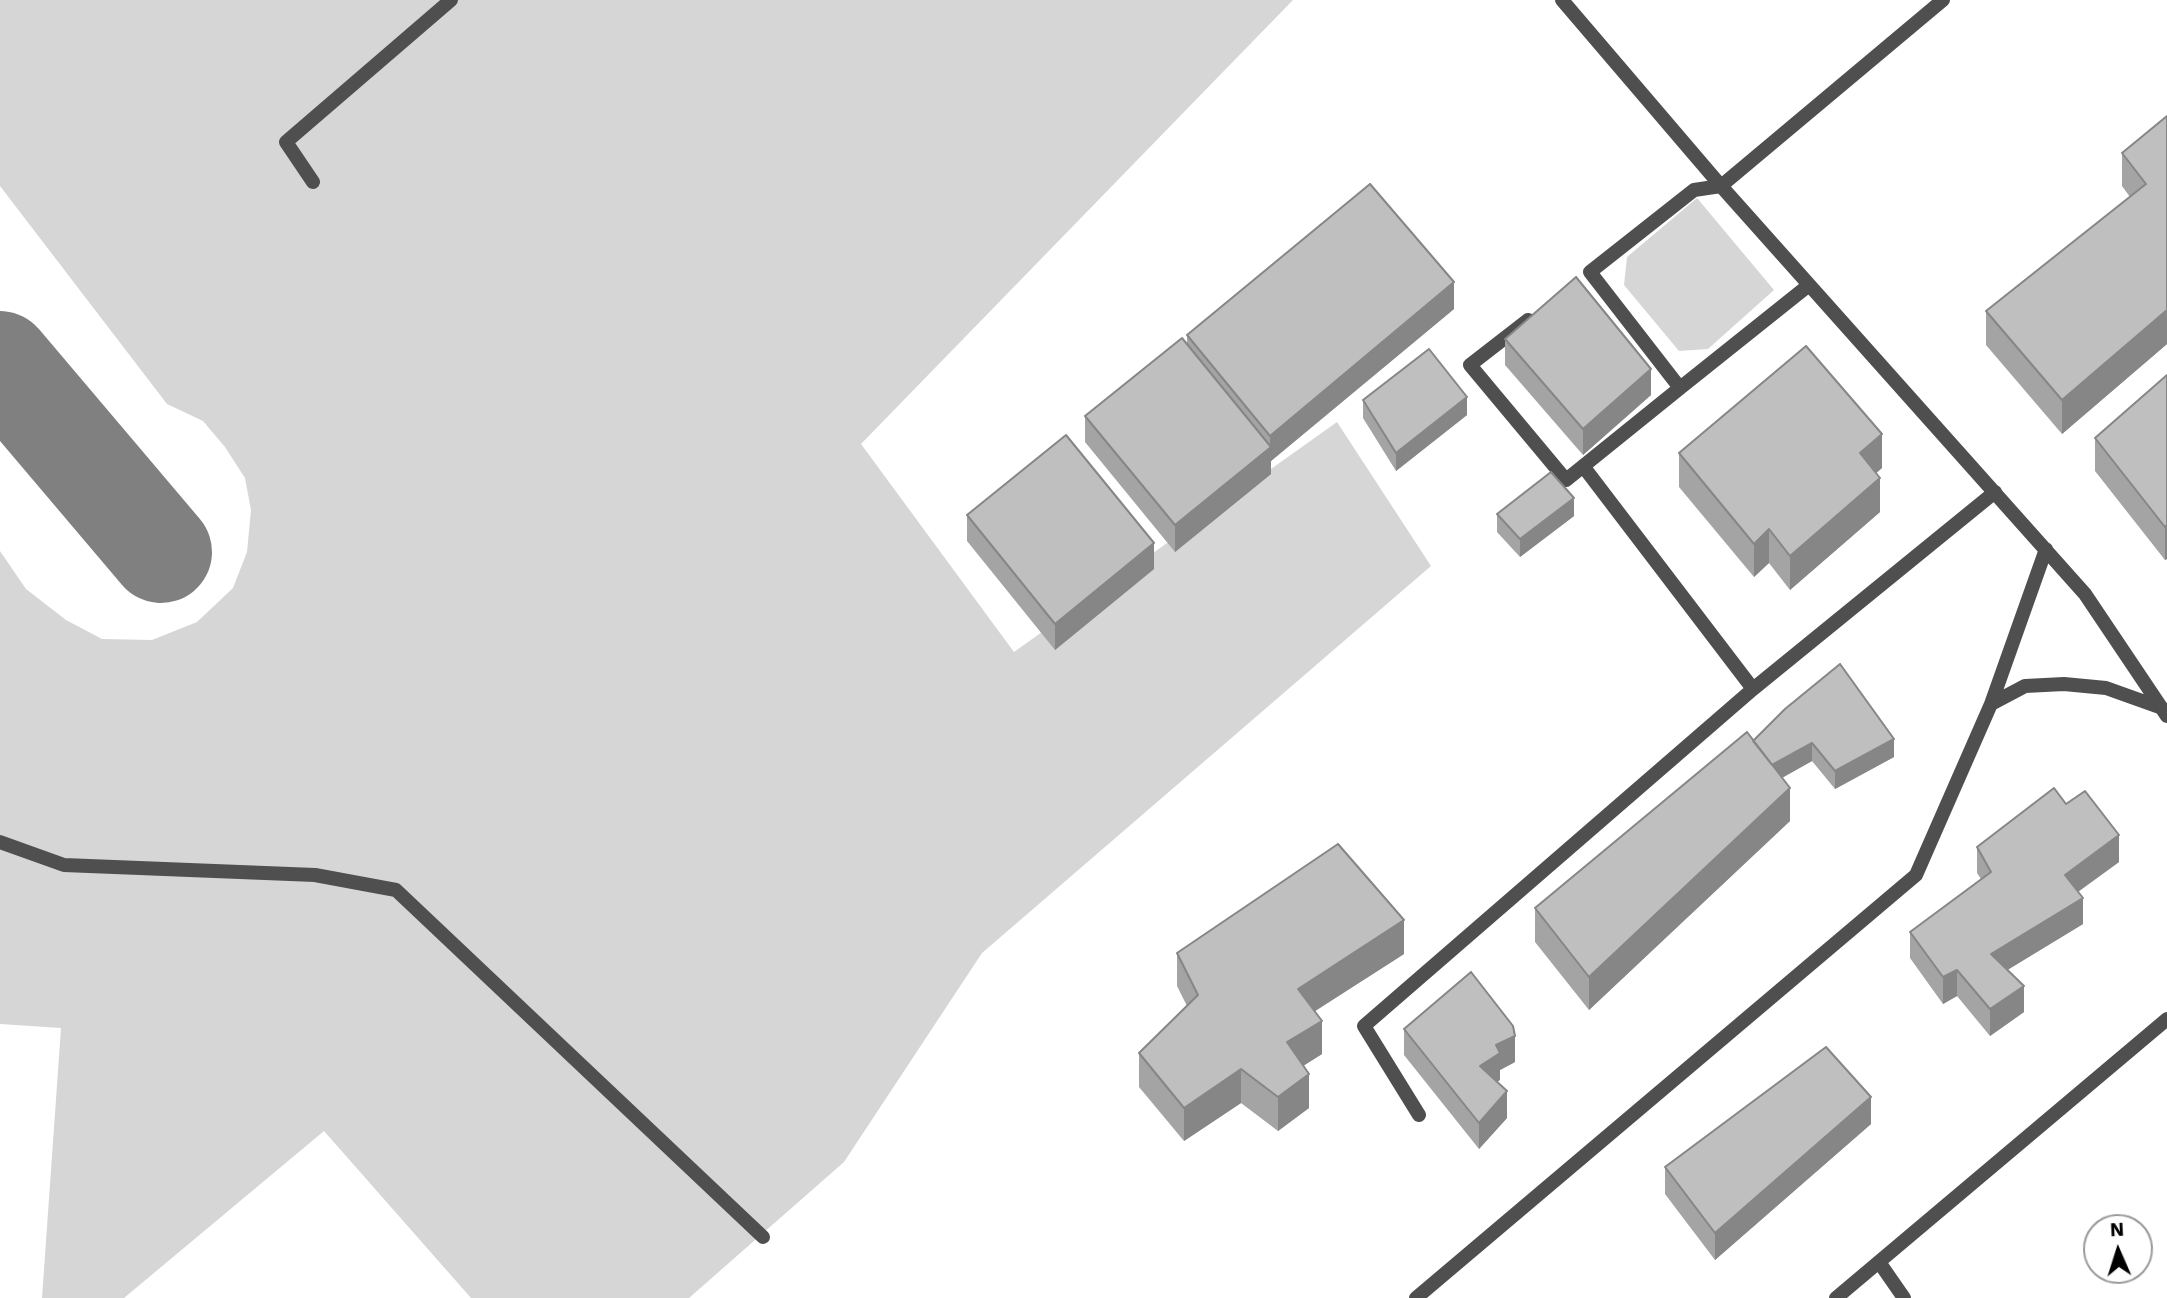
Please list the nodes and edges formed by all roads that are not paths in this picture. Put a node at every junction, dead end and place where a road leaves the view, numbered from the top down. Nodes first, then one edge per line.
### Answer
1 (451, 0) edge
2 (1562, 0) edge
3 (1943, 0) edge
4 (313, 182) dead end
5 (1721, 186) junction
6 (1809, 285) junction
7 (1535, 314) edge
8 (1680, 388) junction
9 (1583, 466) junction
10 (1995, 492) junction
11 (2046, 550) junction
12 (1753, 689) junction
13 (1991, 704) junction
14 (2164, 712) edge
15 (0, 842) edge
16 (2167, 1019) edge
17 (1419, 1115) dead end
18 (763, 1237) dead end
19 (1879, 1262) junction
20 (1416, 1298) edge
21 (1836, 1298) edge
22 (1904, 1298) edge

1 - 4 lane
2 - 5 lane
3 - 5 lane
5 - 6 lane
5 - 8 lane
6 - 8 lane
6 - 10 lane
7 - 9 lane
8 - 9 lane
9 - 12 lane
10 - 11 lane
10 - 12 lane
11 - 13 lane
11 - 14 lane
12 - 17 lane
13 - 14 lane
13 - 20 lane
15 - 18 lane
16 - 19 lane
19 - 21 lane
19 - 22 lane

